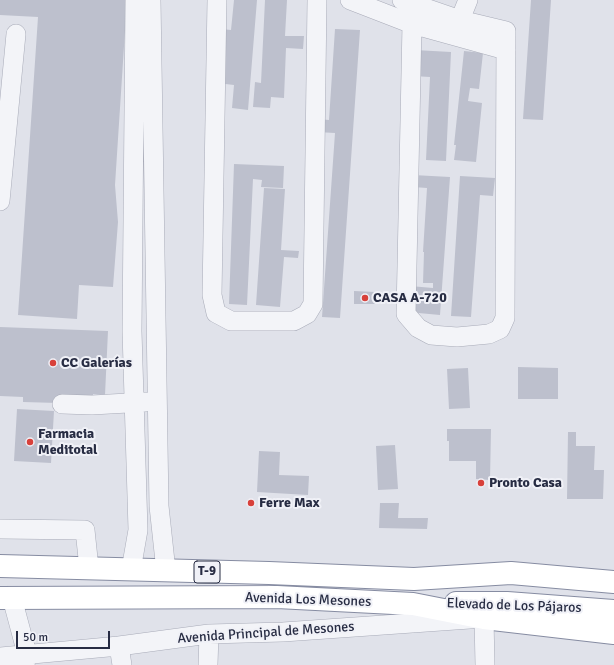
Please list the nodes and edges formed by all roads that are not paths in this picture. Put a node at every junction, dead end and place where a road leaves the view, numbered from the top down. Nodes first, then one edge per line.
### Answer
1 (135, 0) edge
2 (151, 0) edge
3 (217, 0) edge
4 (317, 0) edge
5 (350, 0) edge
6 (468, 0) edge
7 (409, 2) edge
8 (369, 4) edge
9 (460, 20) junction
10 (412, 24) junction
11 (16, 34) dead end
12 (506, 50) junction
13 (0, 201) edge
14 (157, 400) junction
15 (135, 403) junction
16 (62, 404) dead end
17 (0, 529) edge
18 (0, 566) edge
19 (89, 568) junction
20 (131, 570) junction
21 (166, 570) junction
22 (414, 579) junction
23 (614, 582) edge
24 (614, 594) edge
25 (6, 598) edge
26 (413, 604) junction
27 (614, 611) edge
28 (484, 618) junction
29 (614, 633) edge
30 (209, 634) junction
31 (119, 646) junction
32 (0, 656) edge
33 (26, 660) edge
34 (122, 665) edge
35 (208, 665) edge
36 (485, 665) edge

1 - 15 street
2 - 14 street
3 - 4 street
5 - 8 street
6 - 9 street
7 - 9 street
7 - 10 street
8 - 10 street
9 - 12 street
10 - 12 street
10 - 12 street
11 - 13 street
14 - 15 street
14 - 21 street
15 - 16 street
15 - 20 street
17 - 19 street
18 - 19 highway, Avenida Los Mesones / T-9
19 - 20 highway, Avenida Los Mesones / T-9
20 - 21 highway, Avenida Los Mesones / T-9
21 - 22 highway, Avenida Los Mesones / T-9
22 - 23 highway, Avenida Los Mesones / T-9
22 - 24 highway, Elevado de Los Pájaros / T-9
25 - 26 highway, Avenida Los Mesones / T-9
25 - 33 street
26 - 27 highway, Elevado de Los Pájaros / T-9
26 - 28 highway, Avenida Los Mesones / T-9
28 - 29 highway, Avenida Los Mesones / T-9
28 - 30 street, Avenida Principal de Mesones
28 - 36 street
30 - 31 street, Avenida Principal de Mesones
30 - 35 street
31 - 33 street, Avenida Principal de Mesones
31 - 34 street
32 - 33 street, Avenida Principal de Mesones

